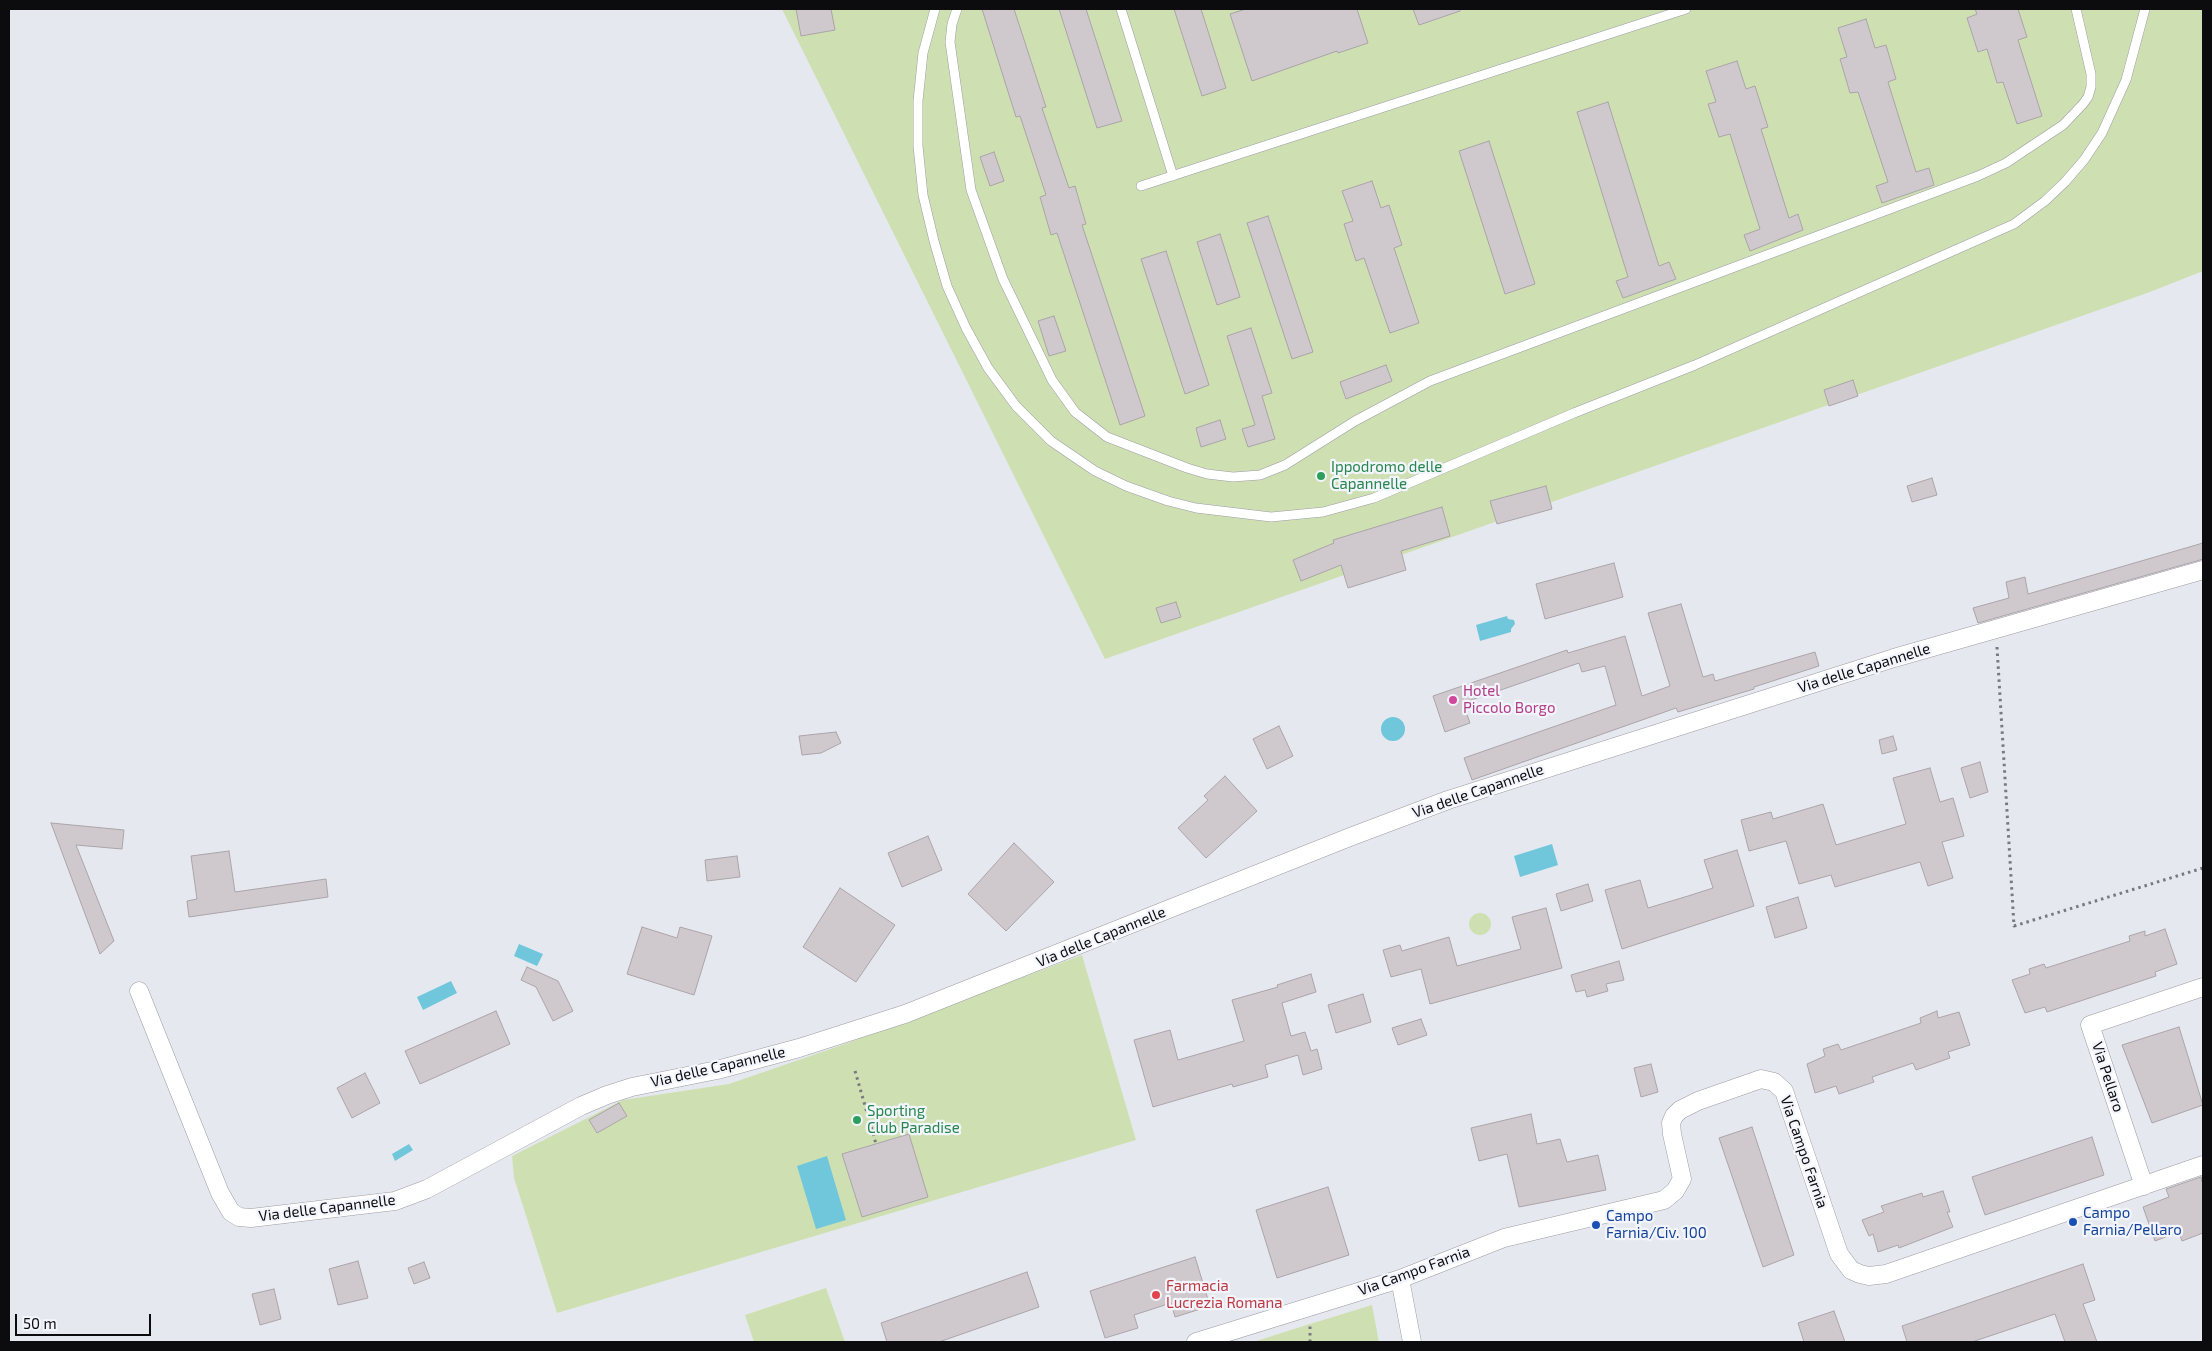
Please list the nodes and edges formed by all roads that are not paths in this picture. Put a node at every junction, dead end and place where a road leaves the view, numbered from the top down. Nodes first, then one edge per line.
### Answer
1 (935, 9) edge
2 (957, 9) edge
3 (1121, 9) edge
4 (1686, 9) edge
5 (2076, 9) edge
6 (2146, 9) edge
7 (1173, 176) junction
8 (1141, 186) dead end
9 (2203, 570) edge
10 (2203, 987) edge
11 (139, 991) dead end
12 (2203, 1165) edge
13 (2144, 1186) junction
14 (1400, 1278) junction
15 (1196, 1342) edge
16 (1412, 1342) edge

1 - 6 lane
2 - 5 lane
3 - 7 lane
4 - 7 lane
7 - 8 lane
9 - 11 street, Via delle Capannelle
10 - 13 street, Via Pellaro
12 - 13 street, Via Campo Farnia
13 - 14 street, Via Campo Farnia
14 - 15 street, Via Campo Farnia
14 - 16 street

